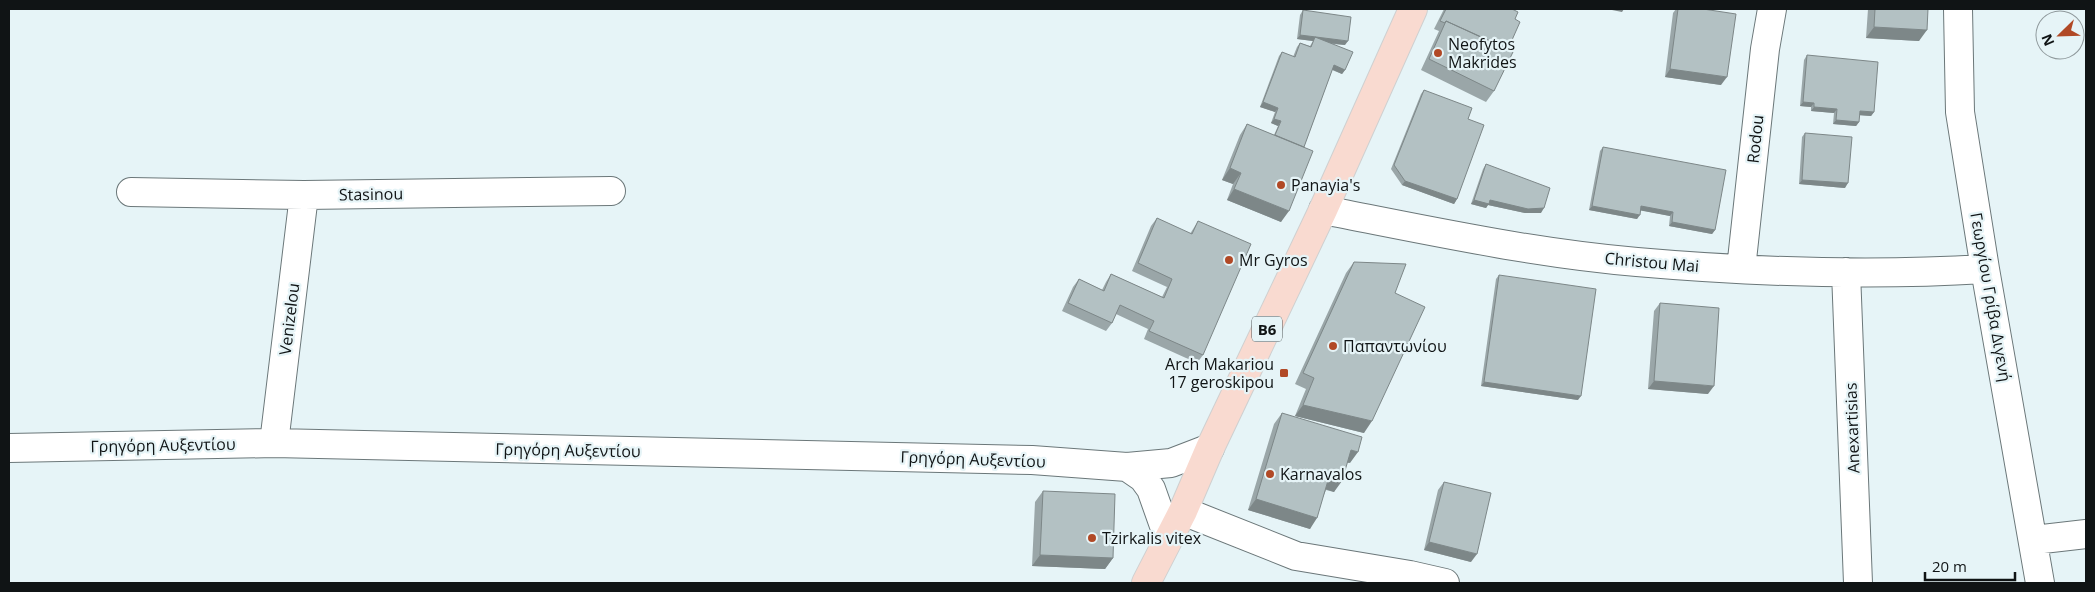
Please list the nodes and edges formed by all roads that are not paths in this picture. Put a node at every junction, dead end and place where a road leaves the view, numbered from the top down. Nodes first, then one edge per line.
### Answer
1 (1413, 9) edge
2 (1772, 9) edge
3 (1958, 9) edge
4 (611, 191) dead end
5 (131, 192) dead end
6 (304, 195) junction
7 (1323, 210) junction
8 (1741, 269) junction
9 (1985, 269) junction
10 (1846, 272) junction
11 (274, 443) junction
12 (9, 448) edge
13 (1210, 448) junction
14 (1127, 467) junction
15 (1183, 511) junction
16 (2086, 534) edge
17 (1168, 537) junction
18 (2034, 540) junction
19 (1146, 583) edge
20 (1445, 583) edge
21 (1858, 583) edge
22 (2040, 583) edge

1 - 7 main road, B6
2 - 8 street, Rodou
3 - 9 street, Γεωργίου Γρίβα Διγενή
4 - 6 street, Stasinou
5 - 6 street, Stasinou
6 - 11 street, Venizelou
7 - 8 street, Christou Mai
7 - 13 main road, B6
8 - 10 street, Christou Mai
9 - 10 street, Christou Mai
9 - 18 street, Γεωργίου Γρίβα Διγενή
10 - 21 street, Anexartisias
11 - 12 street, Γρηγόρη Αυξεντίου
11 - 14 street, Γρηγόρη Αυξεντίου
13 - 14 street, Γρηγόρη Αυξεντίου
13 - 15 main road, B6
14 - 17 street
15 - 17 main road, B6
15 - 20 street
16 - 18 street
17 - 19 main road, B6
18 - 22 street, Γεωργίου Γρίβα Διγενή

